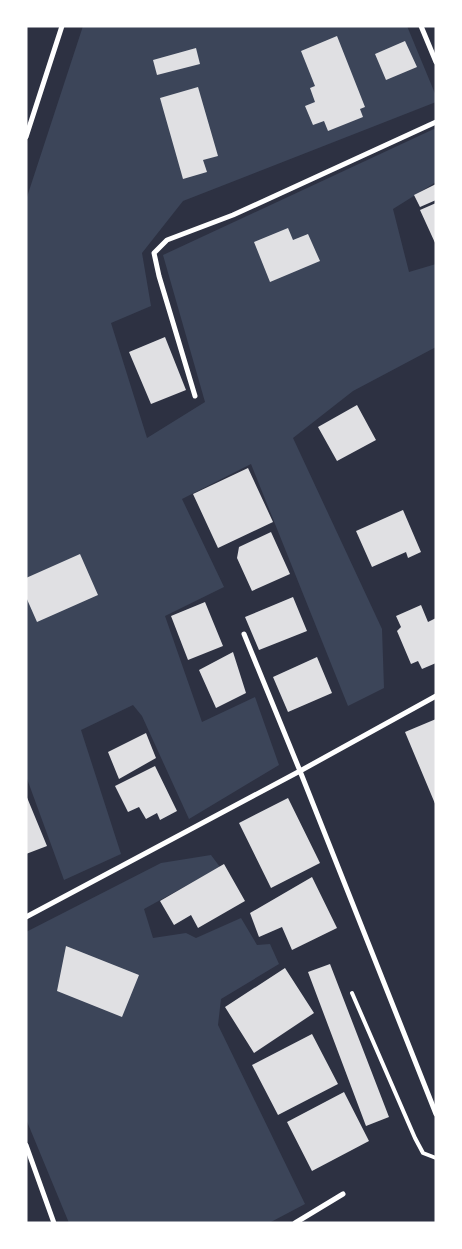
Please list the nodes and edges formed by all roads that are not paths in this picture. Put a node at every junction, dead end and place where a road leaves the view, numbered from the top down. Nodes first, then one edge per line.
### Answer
1 (62, 26) edge
2 (421, 26) edge
3 (436, 62) edge
4 (436, 122) edge
5 (26, 137) edge
6 (195, 396) dead end
7 (244, 634) dead end
8 (436, 696) edge
9 (300, 771) junction
10 (26, 917) edge
11 (352, 993) dead end
12 (436, 1114) edge
13 (26, 1145) edge
14 (436, 1158) edge
15 (343, 1194) dead end
16 (54, 1223) edge
17 (295, 1223) edge

1 - 5 street
2 - 3 street
4 - 6 street
7 - 9 street
8 - 9 street
9 - 10 street
9 - 12 street
11 - 14 lane
13 - 16 street
15 - 17 street

